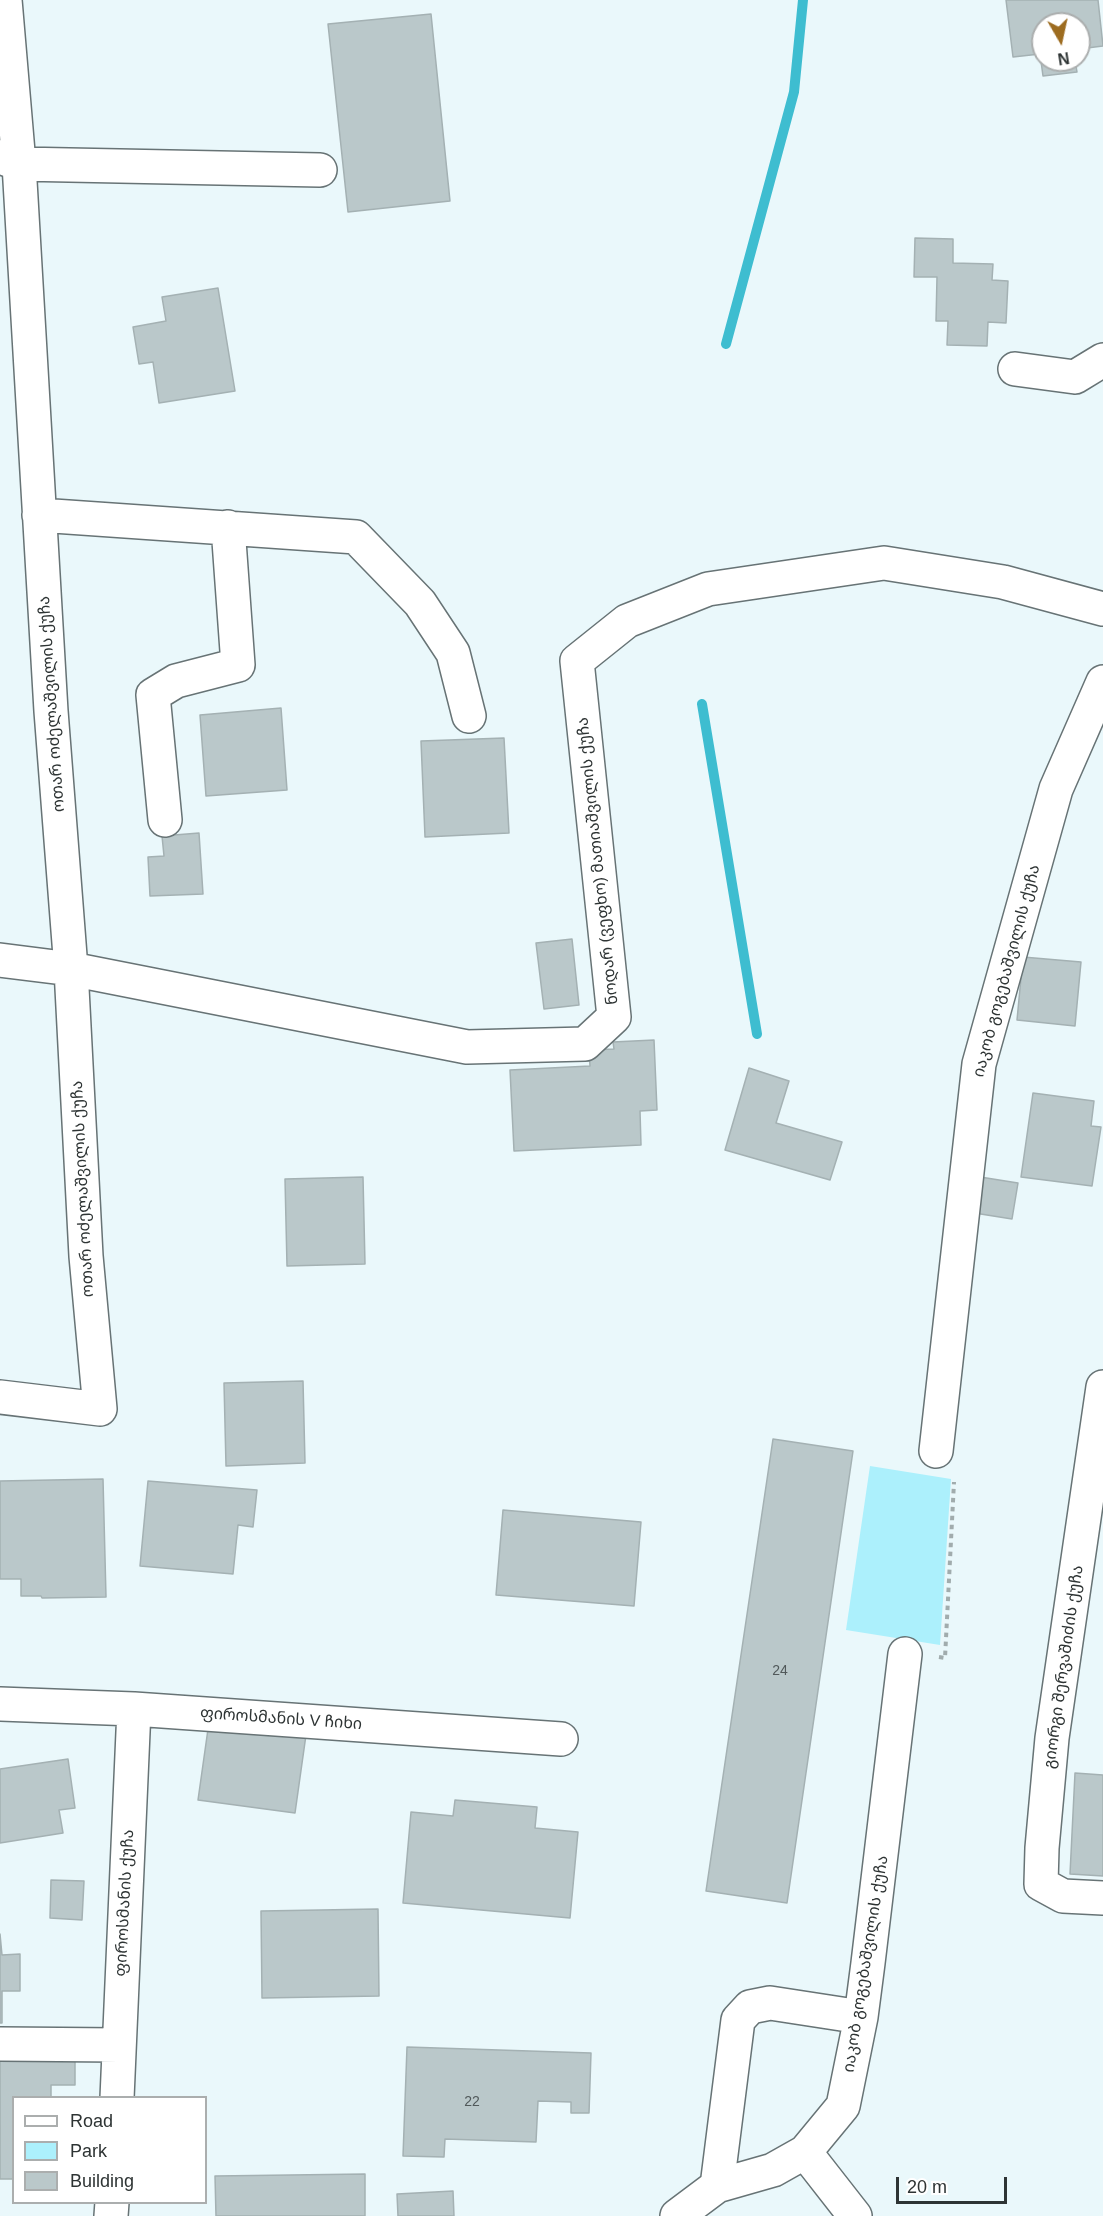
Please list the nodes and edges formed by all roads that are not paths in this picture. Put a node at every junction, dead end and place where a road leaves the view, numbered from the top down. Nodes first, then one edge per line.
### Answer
1 (5, 0) edge
2 (9, 160) edge
3 (320, 170) dead end
4 (1103, 360) edge
5 (1015, 369) dead end
6 (39, 515) junction
7 (228, 527) junction
8 (1103, 609) edge
9 (1103, 682) edge
10 (469, 716) dead end
11 (165, 820) dead end
12 (0, 960) edge
13 (71, 969) junction
14 (1103, 1387) edge
15 (0, 1397) edge
16 (945, 1462) road end
17 (905, 1654) road end
18 (0, 1704) edge
19 (134, 1709) junction
20 (561, 1739) dead end
21 (1103, 1898) edge
22 (861, 2017) junction
23 (0, 2044) edge
24 (119, 2045) junction
25 (117, 2096) edge
26 (805, 2152) junction
27 (717, 2186) junction
28 (676, 2216) edge
29 (855, 2216) edge

1 - 2 street, ოთარ ოძელაშვილის ქუჩა
2 - 3 street
2 - 6 street, ოთარ ოძელაშვილის ქუჩა
4 - 5 street
6 - 7 street
6 - 13 street, ოთარ ოძელაშვილის ქუჩა
7 - 10 street
7 - 11 street
8 - 13 street, ნოდარ (ვეფხო) მათიაშვილის ქუჩა
9 - 16 street, იაკობ გოგებაშვილის ქუჩა
12 - 13 street, ნოდარ (ვეფხო) მათიაშვილის ქუჩა
13 - 15 street, ოთარ ოძელაშვილის ქუჩა
14 - 21 street, გიორგი შერვაშიძის ქუჩა
17 - 22 street, იაკობ გოგებაშვილის ქუჩა
18 - 19 street, ფიროსმანის V ჩიხი
19 - 20 street, ფიროსმანის V ჩიხი
19 - 24 street, ფიროსმანის ქუჩა
22 - 26 street, იაკობ გოგებაშვილის ქუჩა
22 - 27 street
23 - 24 street
24 - 25 street, ფიროსმანის ქუჩა
26 - 27 street, იაკობ გოგებაშვილის ქუჩა
26 - 29 street
27 - 28 street, იაკობ გოგებაშვილის ქუჩა

